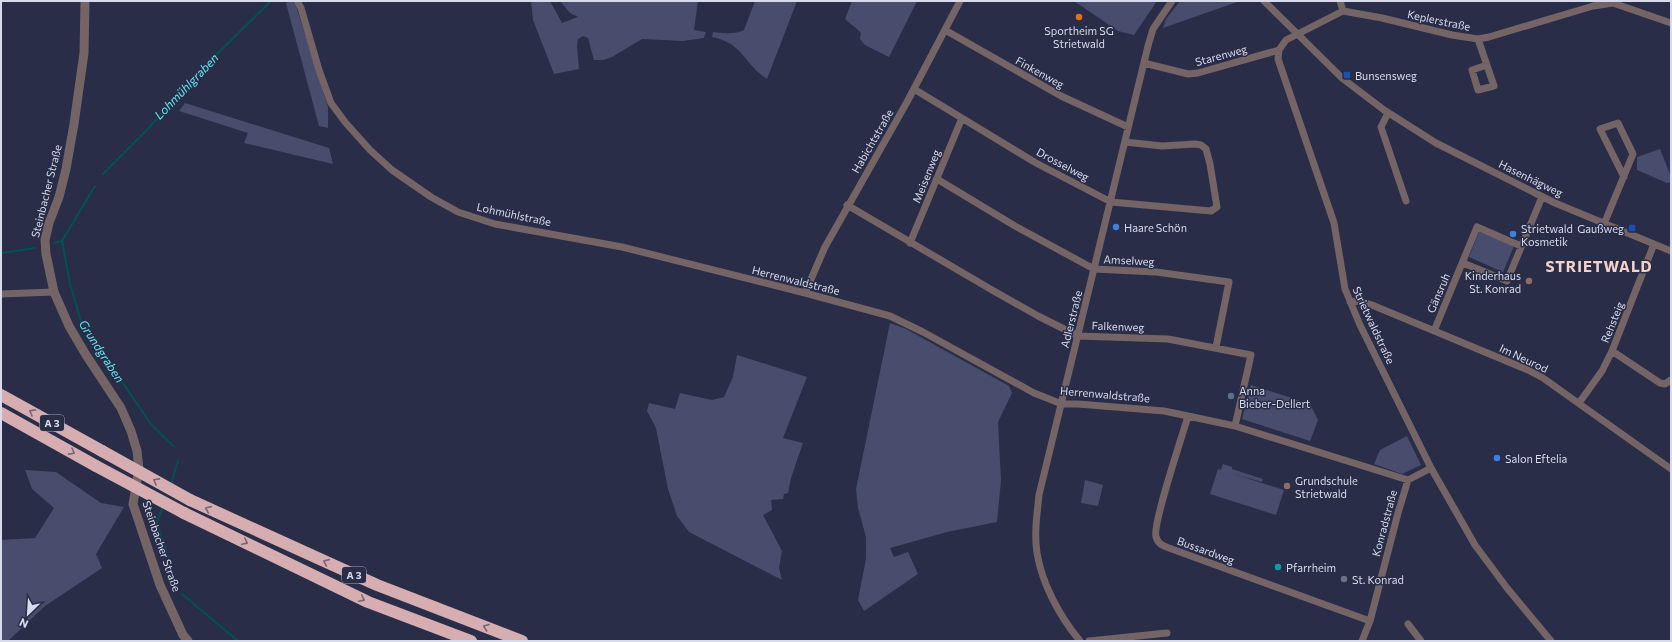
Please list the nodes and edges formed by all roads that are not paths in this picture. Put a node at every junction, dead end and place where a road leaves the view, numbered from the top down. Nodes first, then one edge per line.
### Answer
1 (85, 1) edge
2 (297, 1) edge
3 (960, 1) edge
4 (1172, 1) edge
5 (1264, 1) edge
6 (1340, 1) edge
7 (1343, 11) junction
8 (1671, 23) edge
9 (945, 30) junction
10 (1297, 34) junction
11 (1478, 39) junction
12 (1279, 50) junction
13 (1144, 63) junction
14 (1487, 65) dead end
15 (914, 89) junction
16 (1388, 112) junction
17 (962, 118) junction
18 (1128, 127) junction
19 (1125, 142) junction
20 (1624, 177) junction
21 (937, 179) junction
22 (1542, 196) junction
23 (1406, 201) dead end
24 (1111, 202) junction
25 (847, 205) junction
26 (1604, 224) junction
27 (910, 243) junction
28 (1654, 244) junction
29 (1521, 246) junction
30 (1671, 251) edge
31 (1462, 263) junction
32 (1094, 269) junction
33 (742, 278) joint
34 (54, 292) junction
35 (805, 293) junction
36 (1, 294) edge
37 (1350, 302) junction
38 (1434, 331) junction
39 (1078, 336) junction
40 (1216, 347) junction
41 (1612, 351) junction
42 (1671, 380) edge
43 (1, 395) edge
44 (1579, 403) junction
45 (1062, 404) junction
46 (1, 413) edge
47 (1188, 416) junction
48 (1234, 426) junction
49 (1431, 468) junction
50 (1671, 469) edge
51 (1408, 480) junction
52 (1370, 621) junction
53 (1408, 624) dead end
54 (1167, 633) dead end
55 (188, 641) edge
56 (471, 641) edge
57 (522, 641) edge
58 (1082, 641) edge
59 (1089, 641) edge
60 (1362, 641) edge
61 (1421, 641) edge
62 (1551, 641) edge

1 - 34 street, Steinbacher Straße
2 - 33 street, Lohmühlstraße
3 - 9 street, Habichtstraße
4 - 13 street, Adlerstraße
5 - 10 street
6 - 7 street
7 - 10 street
7 - 11 street, Keplerstraße
8 - 11 street, Keplerstraße
9 - 15 street, Habichtstraße
9 - 18 street, Finkenweg
10 - 12 street
10 - 16 street, Hasenhägweg
11 - 14 street
12 - 13 street, Starenweg
12 - 37 street, Strietwaldstraße
13 - 18 street, Adlerstraße
15 - 17 street, Drosselweg
15 - 25 street, Habichtstraße
16 - 22 street, Hasenhägweg
16 - 23 street
17 - 21 street, Meisenweg
17 - 24 street, Drosselweg
18 - 19 street, Adlerstraße
19 - 24 street, Adlerstraße
19 - 24 street, Drosselweg
20 - 20 street
20 - 26 street
21 - 27 street, Meisenweg
21 - 32 street, Amselweg
22 - 26 street, Hasenhägweg
22 - 29 street
24 - 32 street, Adlerstraße
25 - 27 street, Falkenweg
25 - 35 street, Habichtstraße
26 - 28 street, Hasenhägweg
27 - 39 street, Falkenweg
28 - 30 street, Hasenhägweg
28 - 41 street, Rehsteig
29 - 31 street
29 - 31 street, Gänsruh
31 - 38 street, Gänsruh
32 - 39 street, Adlerstraße
32 - 40 street, Amselweg
33 - 35 street, Herrenwaldstraße
34 - 36 street
34 - 55 street, Steinbacher Straße
35 - 45 street, Herrenwaldstraße
37 - 38 street, Im Neurod
37 - 49 street, Strietwaldstraße
38 - 44 street, Im Neurod
39 - 40 street, Falkenweg
39 - 45 street, Adlerstraße
40 - 48 street, Falkenweg
41 - 42 street
41 - 44 street, Rehsteig
57 -> 43 highway, A 3, bridge
44 - 50 street, Im Neurod
45 - 47 street, Herrenwaldstraße
45 - 58 street, Adlerstraße
46 -> 56 highway, A 3, bridge
47 - 48 street, Herrenwaldstraße
47 - 52 street, Bussardweg
48 - 51 street, Herrenwaldstraße
49 - 51 street
49 - 62 street, Strietwaldstraße
51 - 52 street, Konradstraße
52 - 60 street, Konradstraße
53 - 61 street
54 - 59 street

